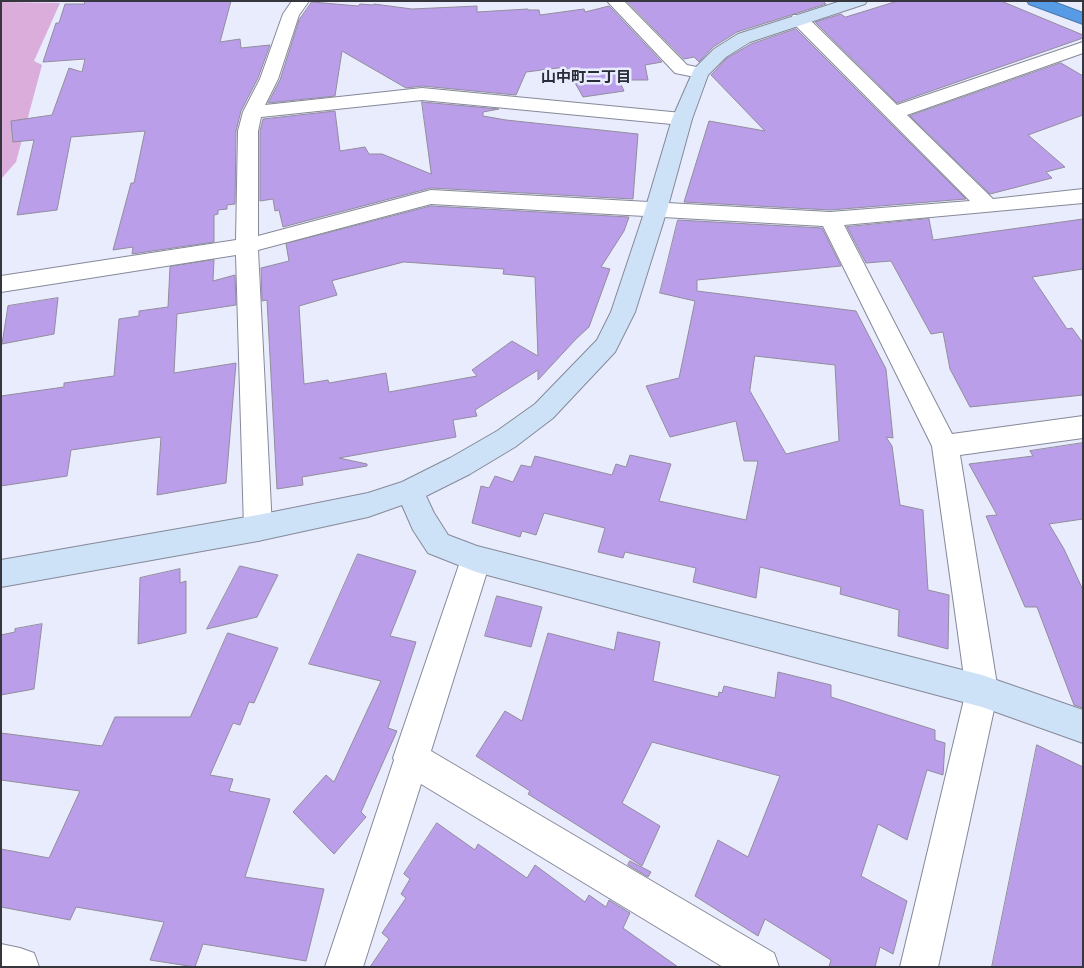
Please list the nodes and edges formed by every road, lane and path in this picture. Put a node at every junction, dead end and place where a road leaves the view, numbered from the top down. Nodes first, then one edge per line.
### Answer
1 (301, 1) edge
2 (615, 1) edge
3 (858, 1) edge
4 (1035, 1) edge
5 (1075, 1) edge
6 (1083, 4) edge
7 (799, 19) junction
8 (1083, 19) edge
9 (1083, 47) edge
10 (700, 73) junction
11 (252, 112) junction
12 (892, 113) junction
13 (682, 119) junction
14 (1083, 196) edge
15 (988, 206) junction
16 (656, 210) junction
17 (830, 219) junction
18 (248, 246) junction
19 (1, 284) edge
20 (1083, 427) edge
21 (945, 446) junction
22 (410, 491) junction
23 (258, 528) junction
24 (476, 559) junction
25 (1, 574) edge
26 (982, 691) junction
27 (1083, 727) edge
28 (410, 758) junction
29 (1, 963) edge
30 (20, 967) edge
31 (344, 967) edge
32 (760, 967) edge
33 (920, 967) edge

1 - 11 street
2 - 10 street
3 - 7 street
4 - 8 highway
5 - 6 highway
7 - 10 street
7 - 12 street
9 - 12 street
10 - 13 street
11 - 13 street
11 - 18 street
12 - 15 street
13 - 16 street
14 - 15 street
15 - 17 street
16 - 17 street
16 - 18 street
16 - 22 street
17 - 21 street
18 - 19 street
18 - 23 street
20 - 21 street
21 - 26 street
22 - 23 street
22 - 24 street
23 - 25 street
24 - 26 street
24 - 28 street
26 - 27 street
26 - 33 street
28 - 31 street
28 - 32 street
29 - 30 street

